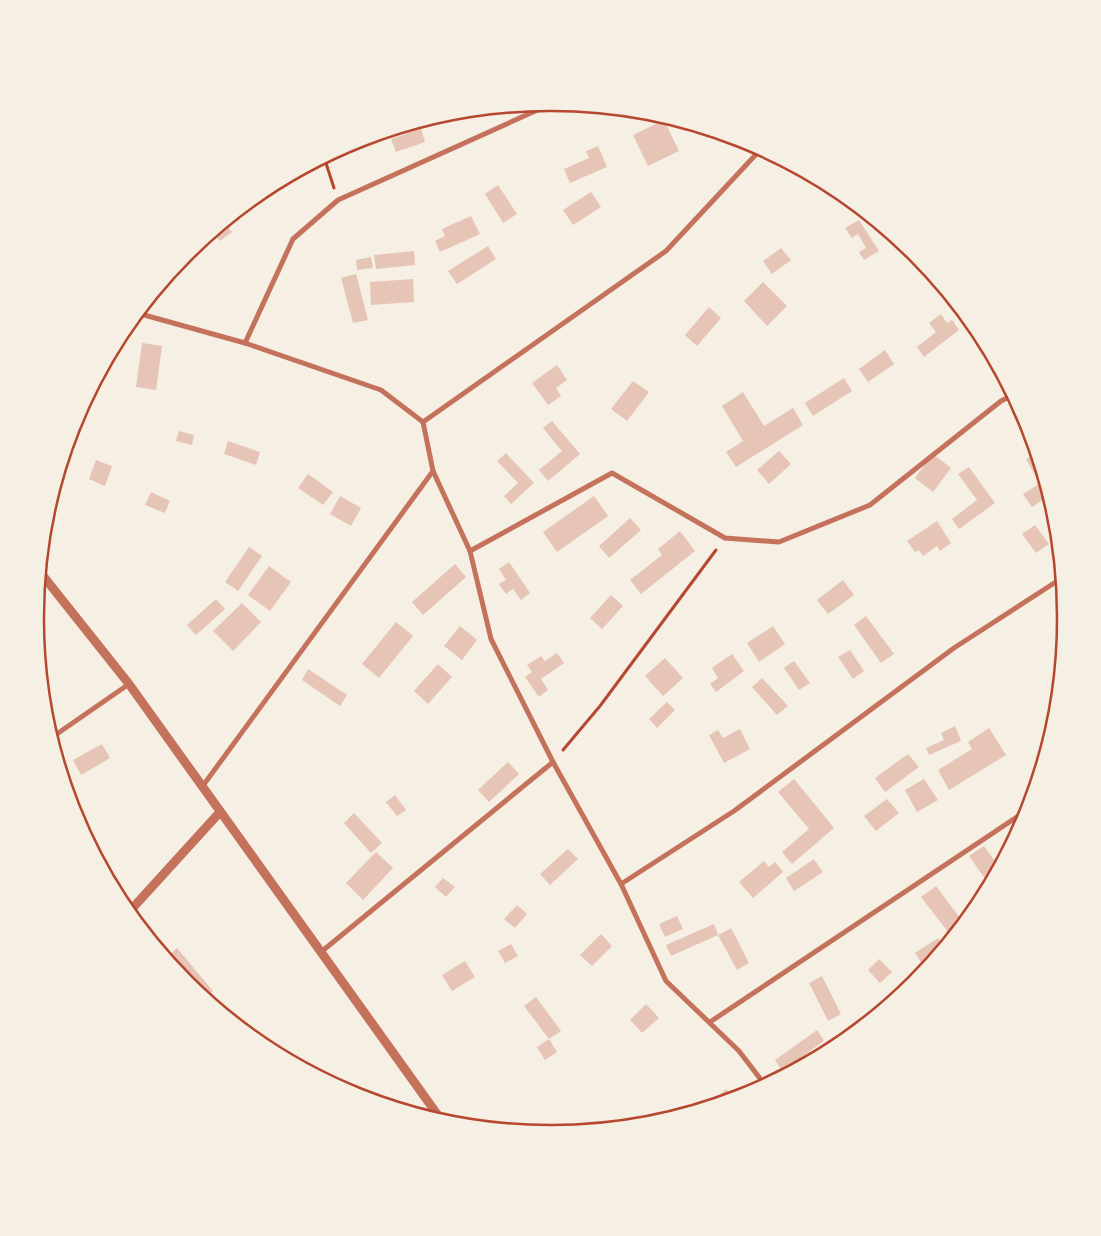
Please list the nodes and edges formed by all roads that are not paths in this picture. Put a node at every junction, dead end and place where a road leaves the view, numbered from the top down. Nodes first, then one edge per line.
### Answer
1 (534, 111) edge
2 (755, 155) edge
3 (144, 315) edge
4 (245, 344) junction
5 (1007, 398) edge
6 (424, 422) junction
7 (433, 470) junction
8 (470, 551) junction
9 (46, 579) edge
10 (1056, 582) edge
11 (128, 684) junction
12 (57, 734) edge
13 (553, 762) junction
14 (202, 787) junction
15 (220, 812) junction
16 (1017, 816) edge
17 (621, 884) junction
18 (133, 906) edge
19 (321, 952) junction
20 (710, 1022) junction
21 (760, 1079) edge
22 (435, 1111) edge

1 - 4 street
2 - 6 street
3 - 4 street
4 - 6 street
5 - 8 street
6 - 7 street
7 - 8 street
7 - 14 street
8 - 13 street
9 - 11 street
10 - 17 street
11 - 12 street
11 - 14 street
13 - 17 street
13 - 19 street
14 - 15 street
15 - 18 street
15 - 19 street
16 - 20 street
17 - 20 street
19 - 22 street
20 - 21 street

